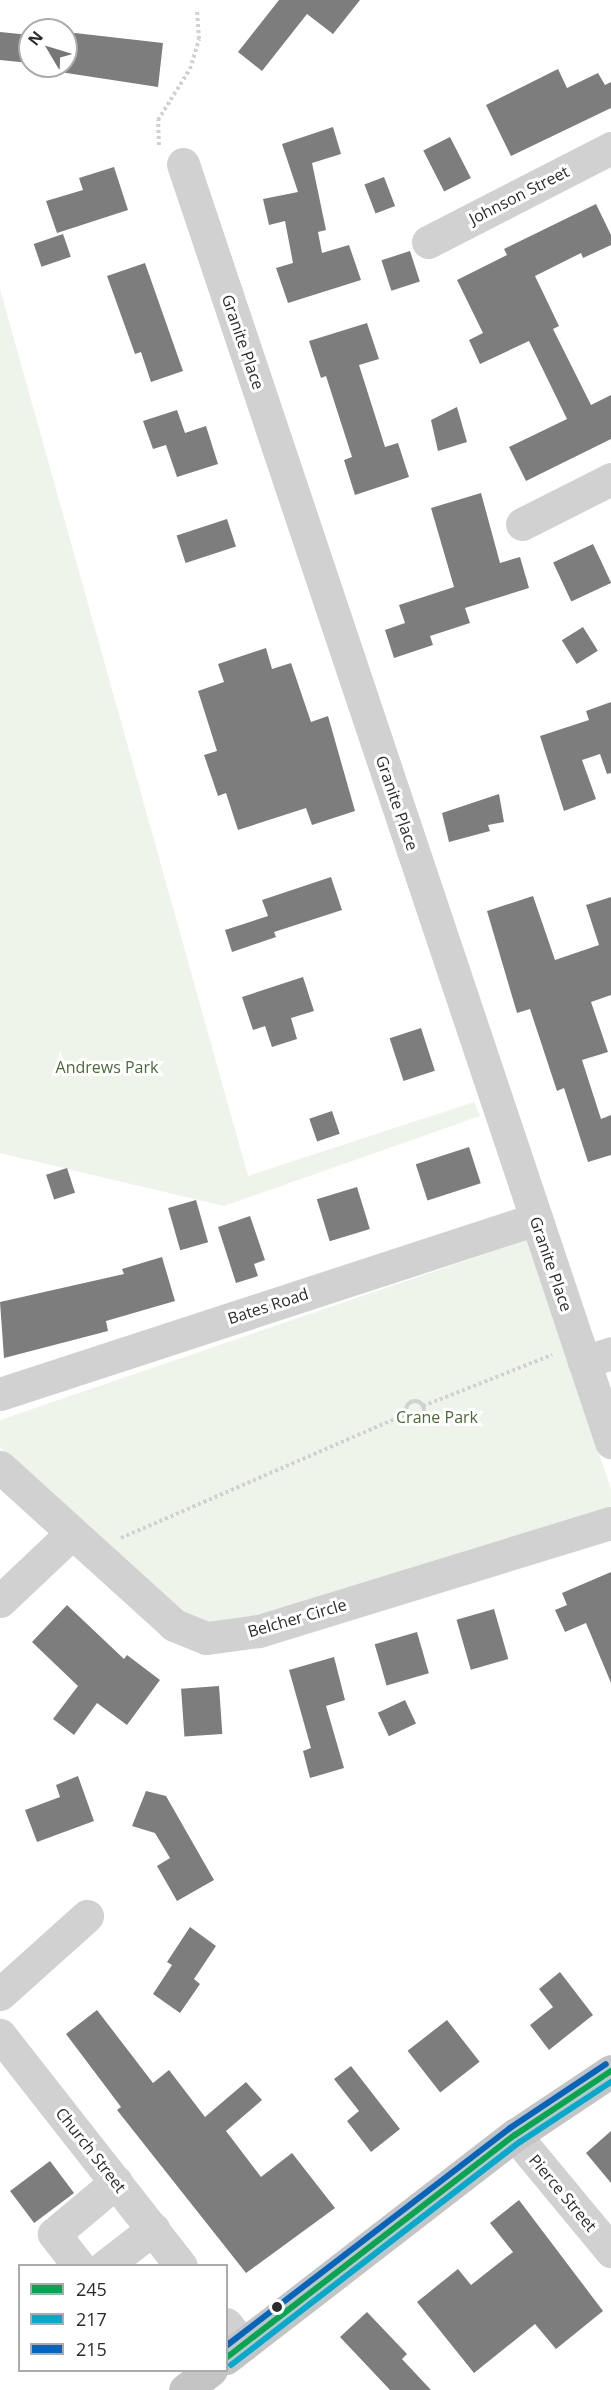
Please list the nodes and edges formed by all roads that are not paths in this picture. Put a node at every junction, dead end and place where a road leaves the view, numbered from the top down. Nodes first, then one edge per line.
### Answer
1 (611, 148) edge
2 (171, 158) road end
3 (428, 242) dead end
4 (611, 479) edge
5 (522, 524) dead end
6 (536, 1219) junction
7 (598, 1357) edge
8 (0, 1394) edge
9 (611, 1442) edge
10 (0, 1467) edge
11 (611, 1523) edge
12 (82, 1542) junction
13 (0, 1601) edge
14 (87, 1916) dead end
15 (0, 1994) edge
16 (0, 2035) edge
17 (611, 2071) edge
18 (515, 2135) junction
19 (117, 2182) junction
20 (153, 2229) junction
21 (611, 2251) edge
22 (78, 2264) edge
23 (106, 2264) edge
24 (180, 2264) edge
25 (228, 2357) edge

1 - 3 street, Johnson Street
2 - 6 street, Granite Place
4 - 5 street
6 - 7 street, Granite Place
6 - 8 street, Bates Road
7 - 9 street, Granite Place
10 - 12 street, Belcher Circle
11 - 12 street, Belcher Circle
12 - 13 street
14 - 15 street
16 - 19 street, Church Street
17 - 18 main road
18 - 21 street, Pierce Street
18 - 25 main road
19 - 20 street, Church Street
19 - 22 street
20 - 23 street
20 - 24 street, Church Street

